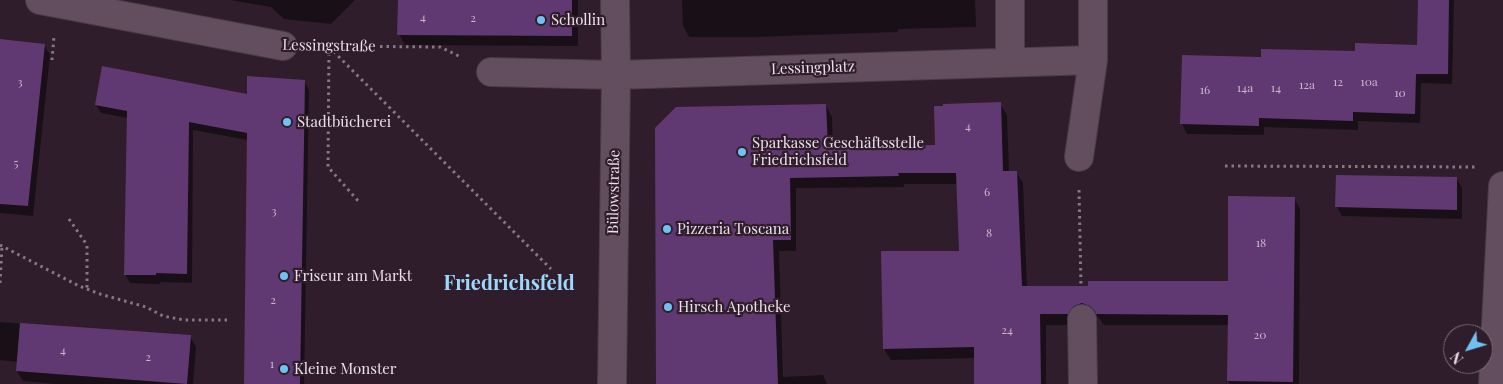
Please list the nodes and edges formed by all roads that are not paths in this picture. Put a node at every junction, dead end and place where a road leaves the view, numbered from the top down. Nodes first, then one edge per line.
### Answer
1 (40, 0) edge
2 (615, 0) edge
3 (1010, 0) edge
4 (1093, 0) edge
5 (283, 46) road end
6 (1092, 60) junction
7 (1010, 62) junction
8 (491, 72) road end
9 (616, 75) junction
10 (1079, 157) road end
11 (1503, 186) edge
12 (1082, 319) road end
13 (612, 384) edge
14 (1083, 384) edge
15 (1493, 384) edge

1 - 5 street, Lessingstraße
2 - 9 street, Bülowstraße
3 - 7 street
4 - 6 street
6 - 7 street, Lessingplatz
6 - 10 street
7 - 9 street, Lessingplatz
8 - 9 street
9 - 13 street, Bülowstraße
11 - 15 street
12 - 14 street

